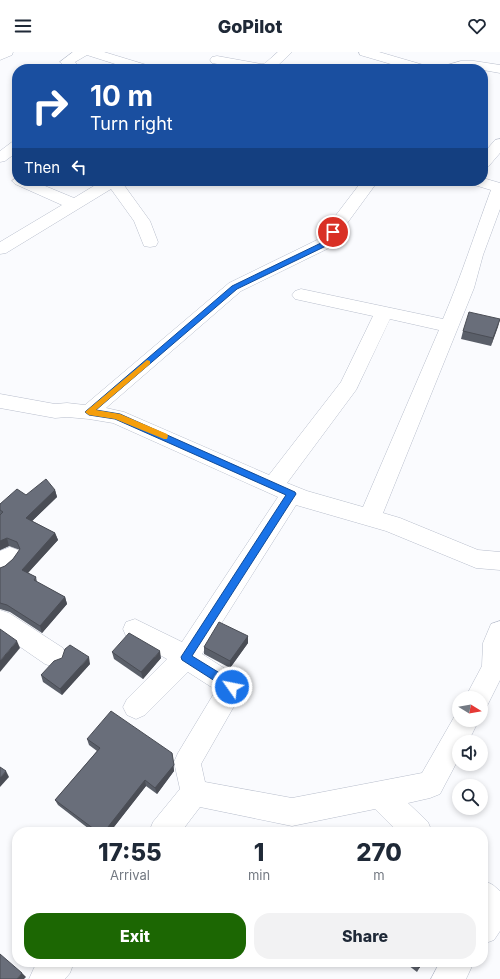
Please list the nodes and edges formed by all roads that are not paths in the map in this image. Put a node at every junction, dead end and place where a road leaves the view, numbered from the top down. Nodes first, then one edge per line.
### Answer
1 (7, 52) edge
2 (82, 52) edge
3 (91, 52) edge
4 (286, 52) edge
5 (365, 52) edge
6 (0, 56) edge
7 (216, 60) edge
8 (69, 64) edge
9 (129, 64) edge
10 (238, 64) edge
11 (271, 64) edge
12 (405, 64) edge
13 (488, 67) edge
14 (500, 69) edge
15 (500, 144) edge
16 (12, 149) edge
17 (0, 158) edge
18 (488, 158) edge
19 (488, 184) edge
20 (32, 186) edge
21 (105, 186) edge
22 (117, 186) edge
23 (366, 186) edge
24 (500, 188) edge
25 (74, 204) junction
26 (150, 242) dead end
27 (0, 249) edge
28 (301, 295) dead end
29 (384, 312) junction
30 (449, 326) junction
31 (0, 401) edge
32 (89, 412) junction
33 (282, 490) junction
34 (370, 517) junction
35 (500, 561) edge
36 (0, 620) edge
37 (135, 629) dead end
38 (500, 631) edge
39 (54, 656) dead end
40 (186, 657) junction
41 (497, 669) edge
42 (483, 691) edge
43 (136, 706) dead end
44 (462, 727) edge
45 (194, 793) junction
46 (380, 795) junction
47 (167, 827) edge
48 (413, 827) edge
49 (488, 900) edge
50 (488, 922) edge
51 (55, 967) edge
52 (455, 967) edge
53 (45, 979) edge
54 (447, 979) edge

1 - 6 street
2 - 8 street
3 - 9 street
4 - 11 street
5 - 12 street
7 - 10 street
13 - 14 street
15 - 18 street
16 - 17 street
19 - 24 street
20 - 25 street
21 - 25 street
22 - 26 street
23 - 32 street
24 - 30 street
25 - 27 street
28 - 29 street
29 - 30 street
29 - 33 street
30 - 34 street
31 - 32 street
32 - 33 street
33 - 34 street
33 - 40 street
34 - 35 street
36 - 39 street
37 - 40 street
38 - 41 street
40 - 43 street
40 - 45 street
41 - 42 street
44 - 46 street
45 - 46 street
45 - 47 street
46 - 48 street
49 - 50 street
51 - 53 street
52 - 54 street

